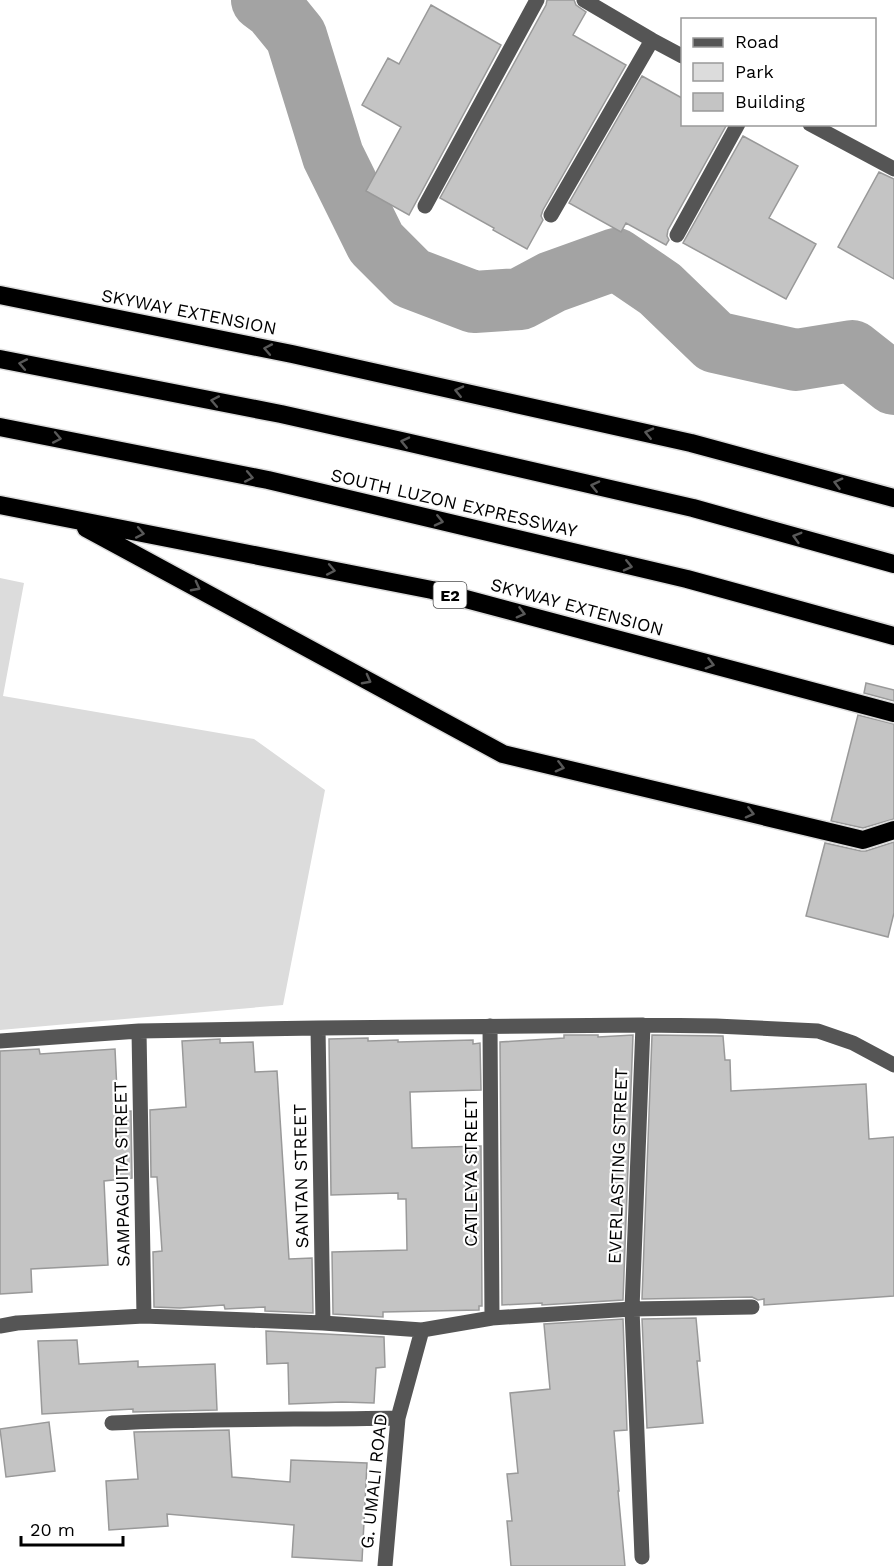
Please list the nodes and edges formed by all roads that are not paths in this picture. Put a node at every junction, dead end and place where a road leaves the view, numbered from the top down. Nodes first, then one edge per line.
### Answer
1 (537, 0) edge
2 (584, 0) edge
3 (651, 40) junction
4 (681, 55) edge
5 (737, 126) edge
6 (814, 126) edge
7 (894, 169) edge
8 (425, 206) dead end
9 (551, 215) dead end
10 (677, 235) dead end
11 (0, 295) edge
12 (0, 359) edge
13 (0, 427) edge
14 (894, 498) edge
15 (0, 505) edge
16 (70, 519) junction
17 (894, 564) edge
18 (894, 636) edge
19 (894, 713) edge
20 (894, 830) edge
21 (643, 1025) junction
22 (490, 1026) junction
23 (318, 1028) junction
24 (139, 1031) junction
25 (0, 1041) edge
26 (894, 1065) edge
27 (752, 1307) dead end
28 (632, 1309) junction
29 (144, 1316) junction
30 (492, 1318) junction
31 (323, 1323) junction
32 (0, 1326) edge
33 (422, 1330) junction
34 (398, 1418) junction
35 (112, 1423) dead end
36 (642, 1557) dead end
37 (385, 1566) edge

1 - 8 street
2 - 3 street
3 - 4 street
3 - 9 street
5 - 10 street
6 - 7 street
14 -> 11 highway, SKYWAY EXTENSION
17 -> 12 highway
13 -> 18 highway, SOUTH LUZON EXPRESSWAY
15 - 16 highway, SKYWAY EXTENSION / E2
16 -> 19 highway, SKYWAY EXTENSION / E2
16 -> 20 highway
21 - 22 street
21 - 26 street
21 - 28 street, EVERLASTING STREET
22 - 23 street
22 - 30 street, CATLEYA STREET
23 - 24 street
23 - 31 street, SANTAN STREET
24 - 25 street
24 - 29 street, SAMPAGUITA STREET
27 - 28 street
28 - 30 street
28 - 36 street, EVERLASTING STREET
29 - 31 street
29 - 32 street
30 - 33 street
31 - 33 street
33 - 34 street, G. UMALI ROAD
34 - 35 street
34 - 37 street, G. UMALI ROAD

